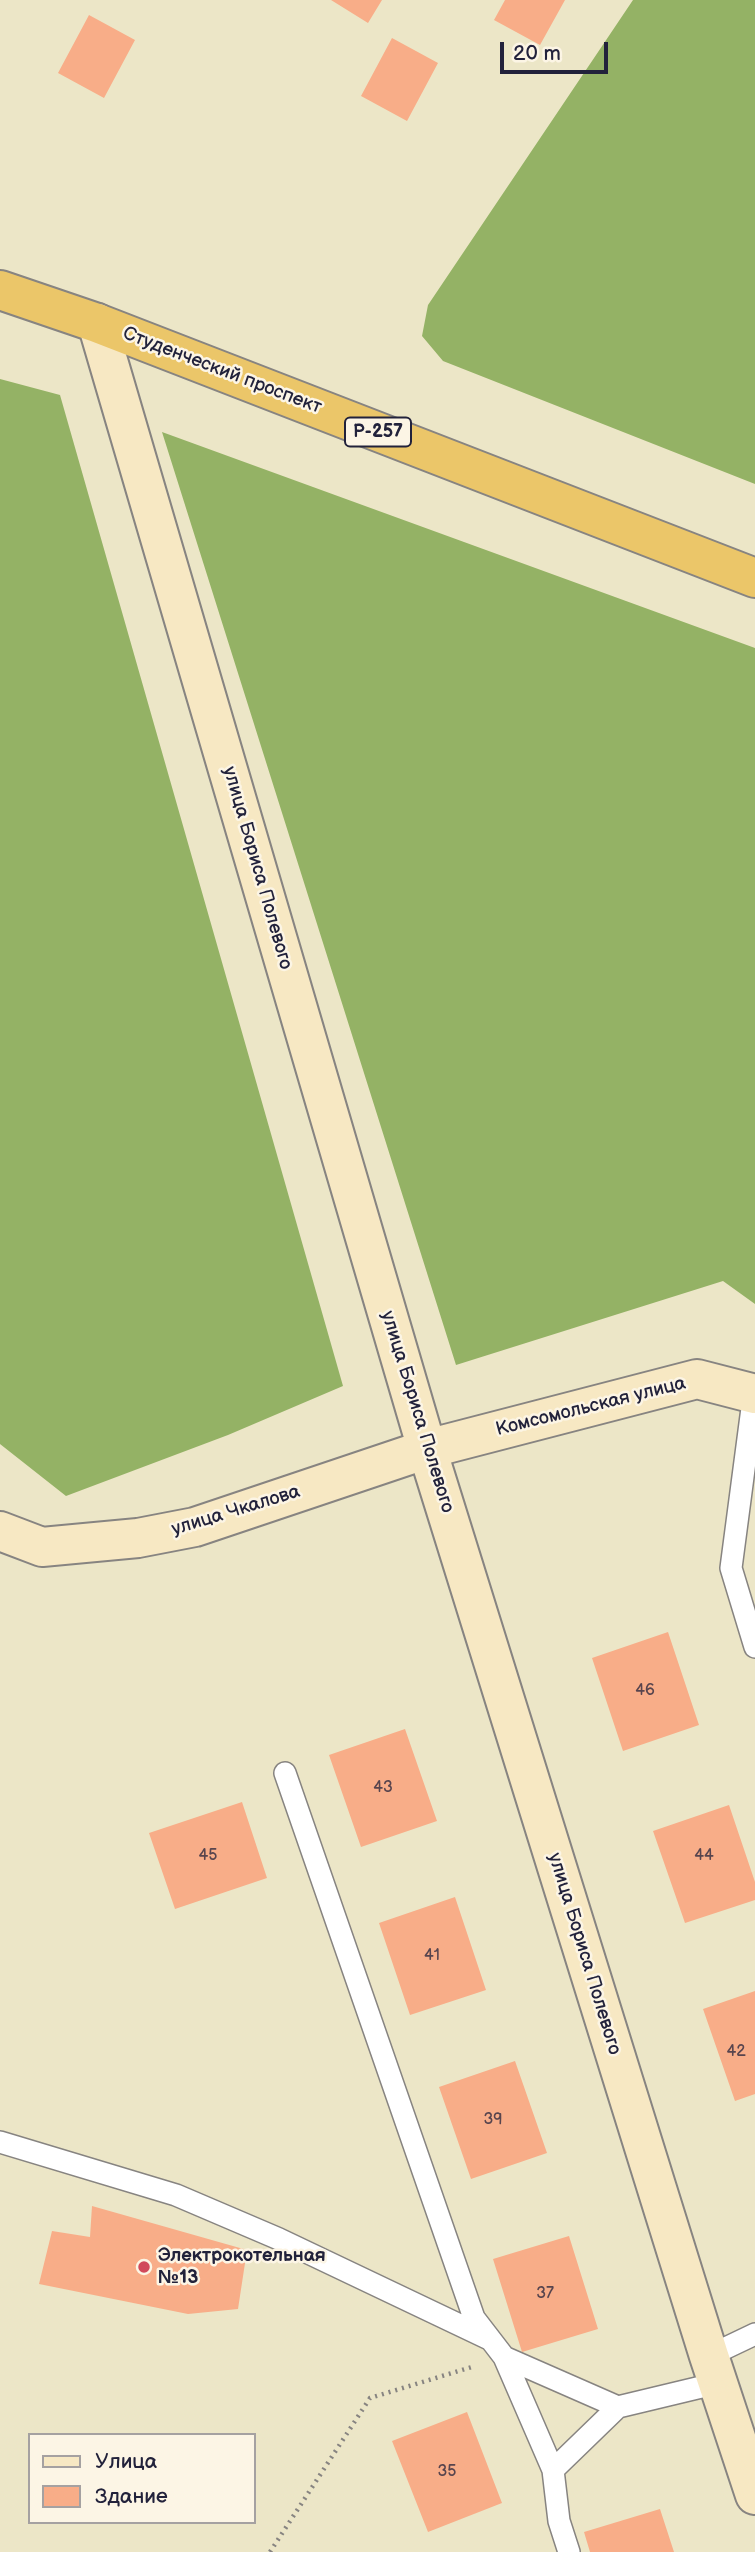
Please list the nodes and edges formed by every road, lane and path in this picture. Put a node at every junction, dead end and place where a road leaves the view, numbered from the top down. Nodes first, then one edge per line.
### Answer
1 (0, 290) edge
2 (97, 323) junction
3 (755, 578) edge
4 (755, 1393) edge
5 (427, 1449) junction
6 (0, 1531) edge
7 (755, 1647) edge
8 (285, 1773) dead end
9 (0, 2142) edge
10 (755, 2334) edge
11 (491, 2339) junction
12 (504, 2357) junction
13 (713, 2370) junction
14 (618, 2407) junction
15 (553, 2470) junction
16 (755, 2495) edge
17 (270, 2552) edge
18 (569, 2552) edge

1 - 2 highway, Студенческий проспект / Р-257
2 - 3 highway, Студенческий проспект / Р-257
2 - 5 street, улица Бориса Полевого
4 - 5 street, Комсомольская улица
4 - 7 lane
5 - 6 street, улица Чкалова
5 - 13 street, улица Бориса Полевого
8 - 11 lane
9 - 11 lane
10 - 13 lane
11 - 12 lane
12 - 14 lane
12 - 15 lane
12 - 17 path
13 - 14 lane
13 - 16 street, улица Бориса Полевого
14 - 15 lane
15 - 18 lane

